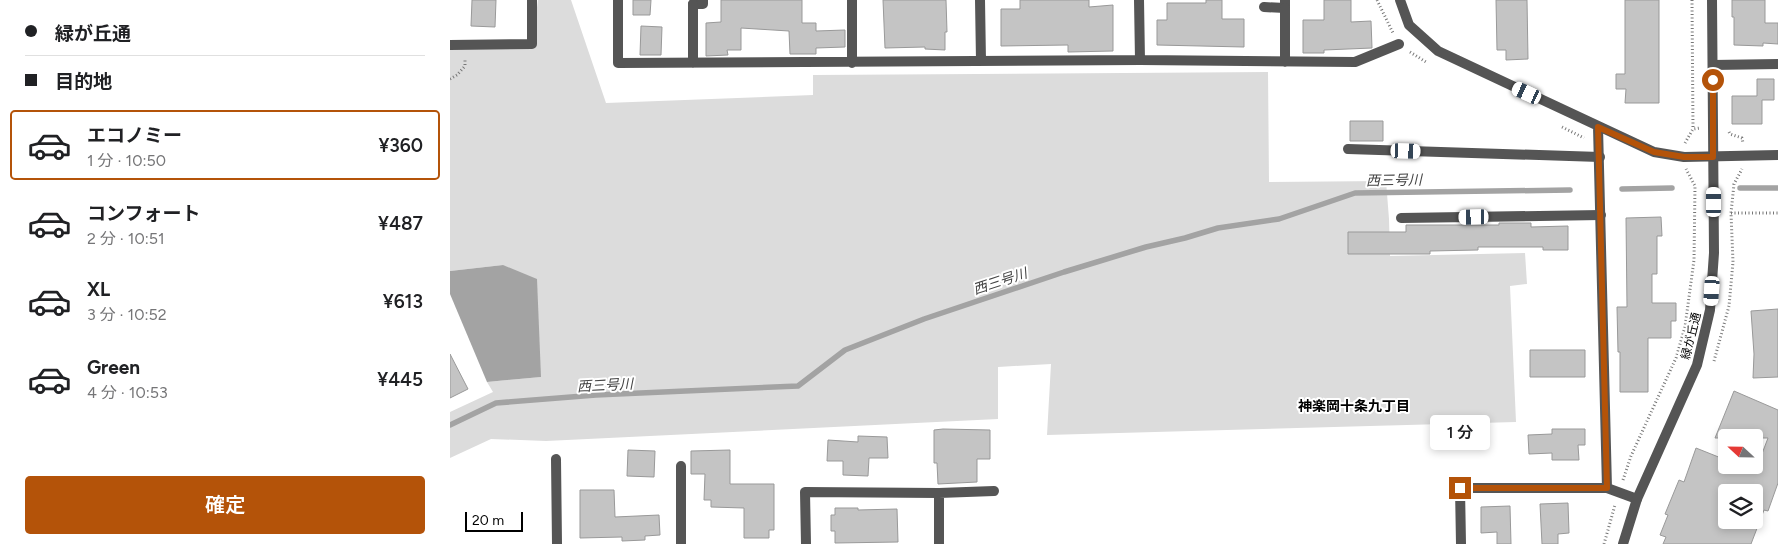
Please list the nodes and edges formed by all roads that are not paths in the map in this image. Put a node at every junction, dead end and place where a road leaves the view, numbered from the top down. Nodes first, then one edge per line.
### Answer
1 (532, 0) edge
2 (618, 0) edge
3 (852, 0) edge
4 (980, 0) edge
5 (1139, 0) edge
6 (1400, 0) edge
7 (1712, 0) edge
8 (698, 2) edge
9 (1285, 4) edge
10 (1264, 7) dead end
11 (1398, 44) road end
12 (450, 45) edge
13 (1140, 60) junction
14 (981, 61) junction
15 (1285, 62) junction
16 (693, 63) junction
17 (852, 63) junction
18 (1778, 64) edge
19 (1712, 65) junction
20 (1598, 127) junction
21 (1348, 149) dead end
22 (1778, 155) edge
23 (1600, 157) junction
24 (1713, 157) junction
25 (1601, 215) junction
26 (1401, 218) dead end
27 (556, 459) dead end
28 (681, 466) dead end
29 (1607, 488) junction
30 (994, 491) dead end
31 (939, 493) junction
32 (1637, 499) junction
33 (557, 544) edge
34 (681, 544) edge
35 (806, 544) edge
36 (940, 544) edge
37 (1461, 544) edge
38 (1623, 544) edge

1 - 12 street
2 - 16 street
3 - 17 street
4 - 14 street
5 - 13 street
6 - 20 street
7 - 19 street, 緑が丘通
8 - 16 street
9 - 10 street
9 - 15 street
11 - 15 street
13 - 14 street
13 - 15 street
14 - 17 street
16 - 17 street
18 - 19 street
19 - 24 street, 緑が丘通
20 - 23 street
20 - 24 street
21 - 23 street
22 - 24 street
23 - 25 street
24 - 32 street, 緑が丘通
25 - 26 street
25 - 29 street
27 - 33 street
28 - 34 street
29 - 32 street
29 - 37 street
30 - 31 street
31 - 35 street
31 - 36 street
32 - 38 street, 緑が丘通

